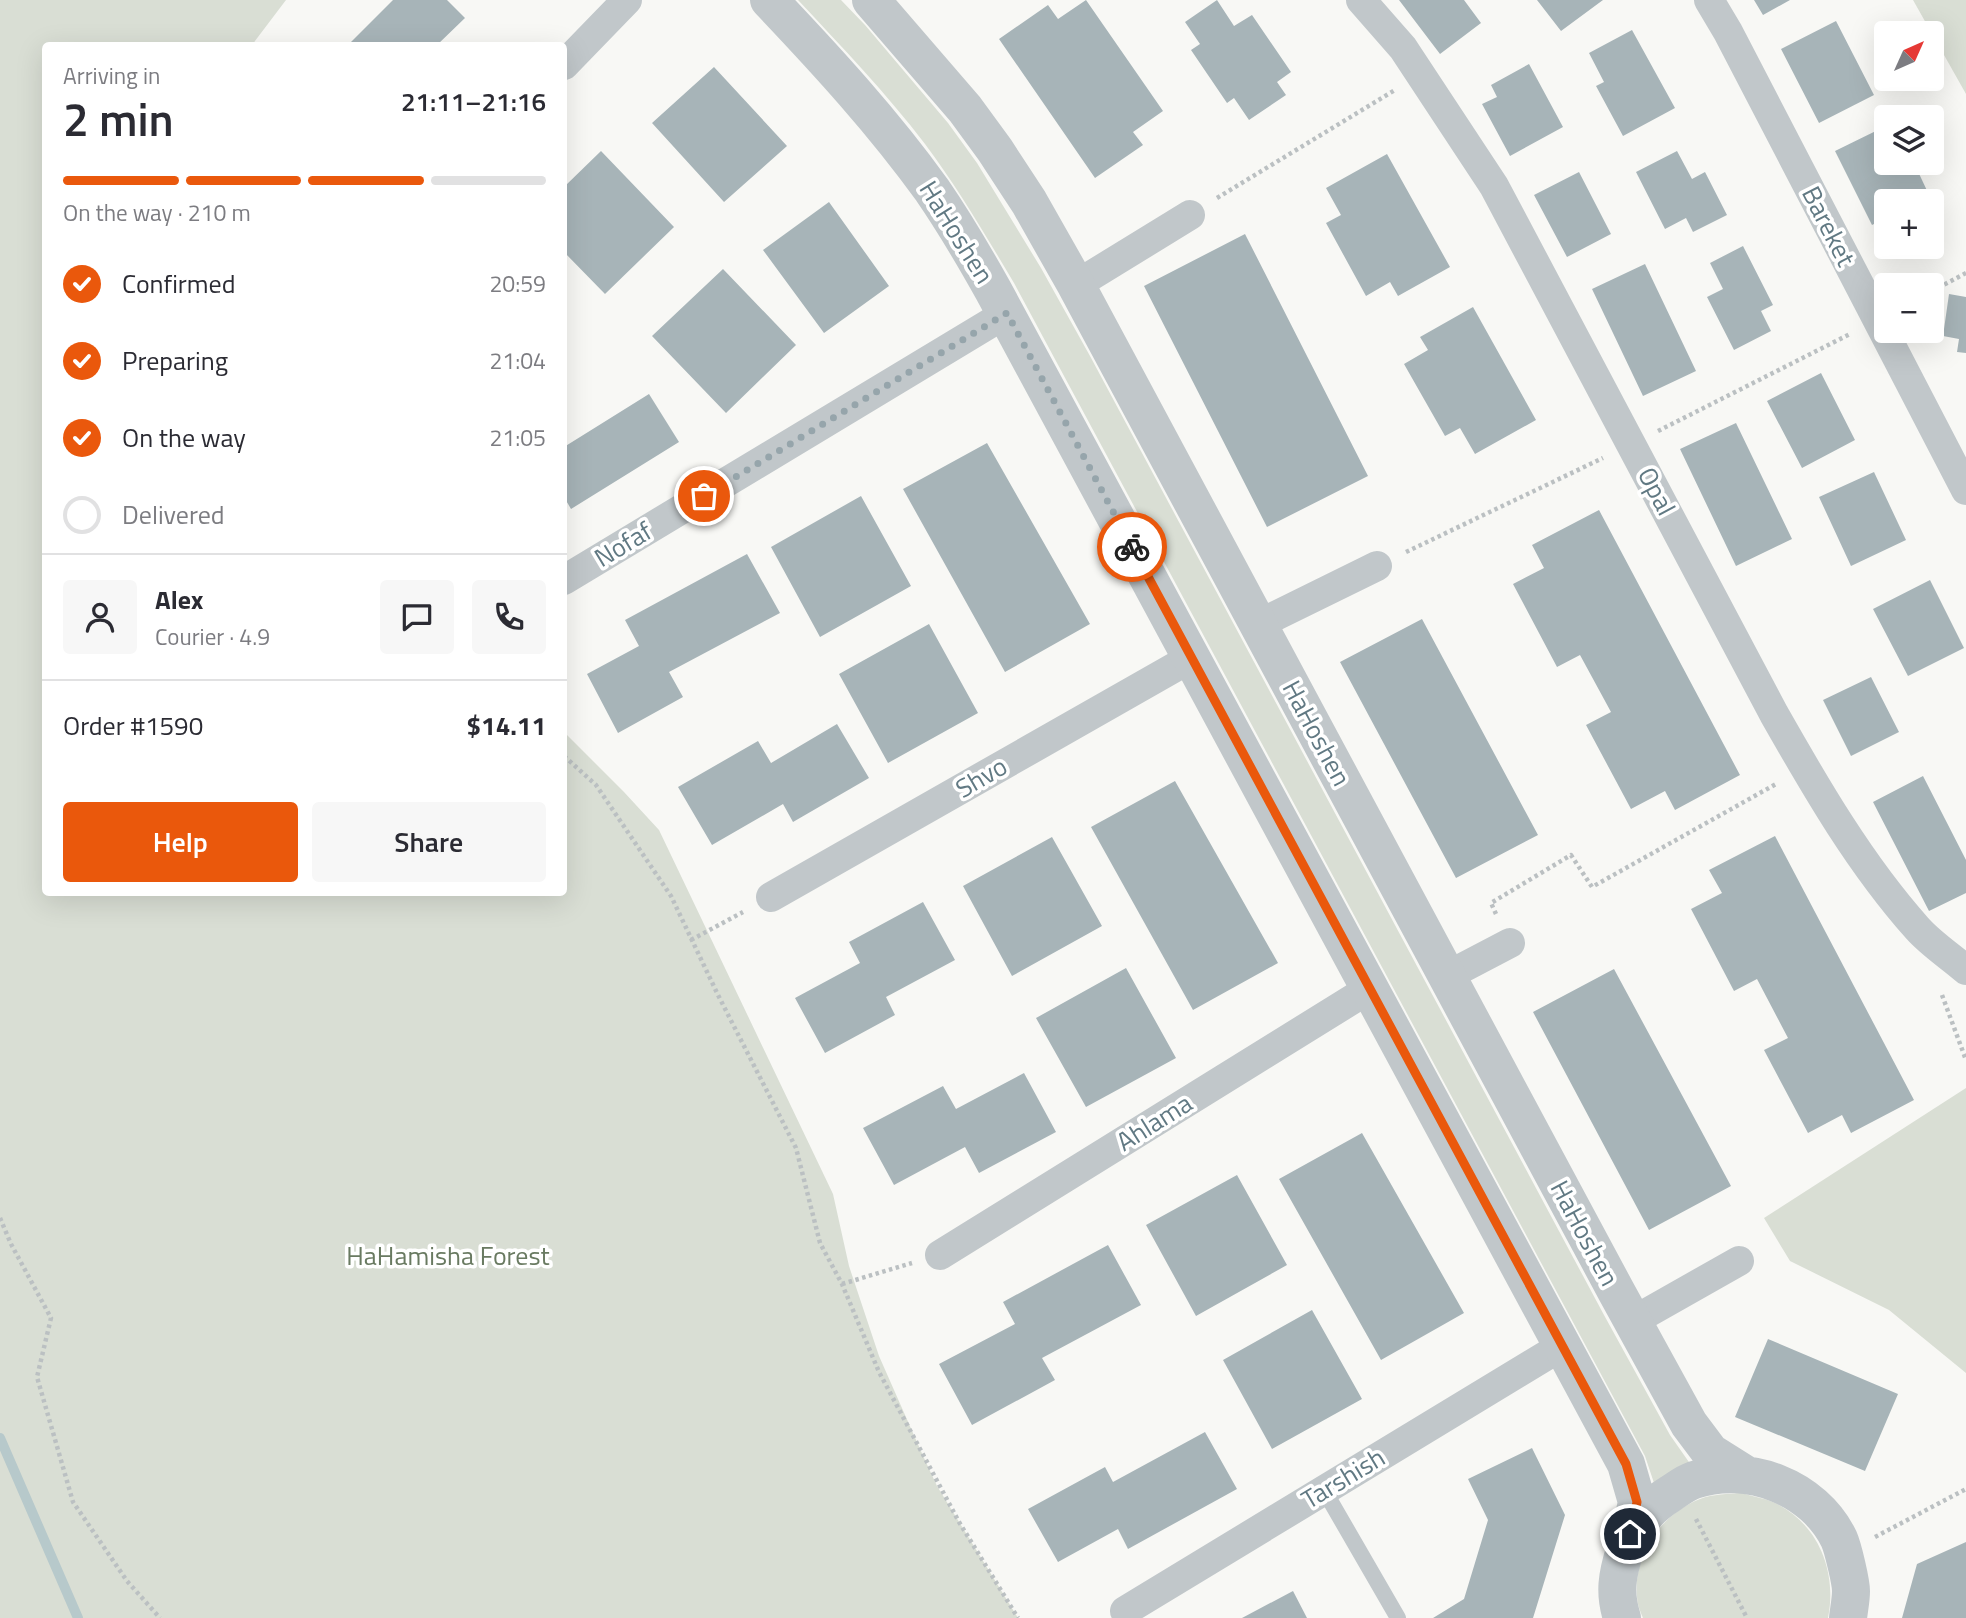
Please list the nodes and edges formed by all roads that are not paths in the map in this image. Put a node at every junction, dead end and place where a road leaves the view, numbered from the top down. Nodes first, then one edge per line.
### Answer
1 (627, 0) edge
2 (769, 0) edge
3 (871, 0) edge
4 (1361, 0) edge
5 (1709, 0) edge
6 (567, 62) edge
7 (1190, 215) road end
8 (1076, 285) junction
9 (1007, 313) junction
10 (1966, 490) edge
11 (1377, 566) dead end
12 (567, 578) edge
13 (1259, 624) junction
14 (1192, 658) junction
15 (771, 897) road end
16 (1510, 943) road end
17 (1966, 970) edge
18 (1447, 976) junction
19 (1369, 989) junction
20 (940, 1255) road end
21 (1739, 1261) dead end
22 (1633, 1321) junction
23 (1562, 1346) junction
24 (1745, 1474) junction
25 (1324, 1490) junction
26 (1630, 1534) junction
27 (1125, 1611) dead end
28 (1398, 1618) edge
29 (1622, 1618) edge
30 (1847, 1618) edge

1 - 6 street
2 - 9 street, HaHoshen
3 - 8 street, HaHoshen
4 - 17 street, Opal
5 - 10 street, Bareket
7 - 8 street
8 - 13 street, HaHoshen
9 - 12 street, Nofaf
9 - 14 street, HaHoshen
11 - 13 street
13 - 18 street, HaHoshen
14 - 15 street, Shvo
14 - 19 street, HaHoshen
16 - 18 street
18 - 22 street, HaHoshen
19 - 20 street, Ahlama
19 - 23 street, HaHoshen
21 - 22 street
22 - 24 street, HaHoshen
23 - 25 street, Tarshish
23 - 26 street, HaHoshen
24 - 26 street
24 - 30 street
25 - 27 street, Tarshish
25 - 28 lane
26 - 29 street, HaHoshen

